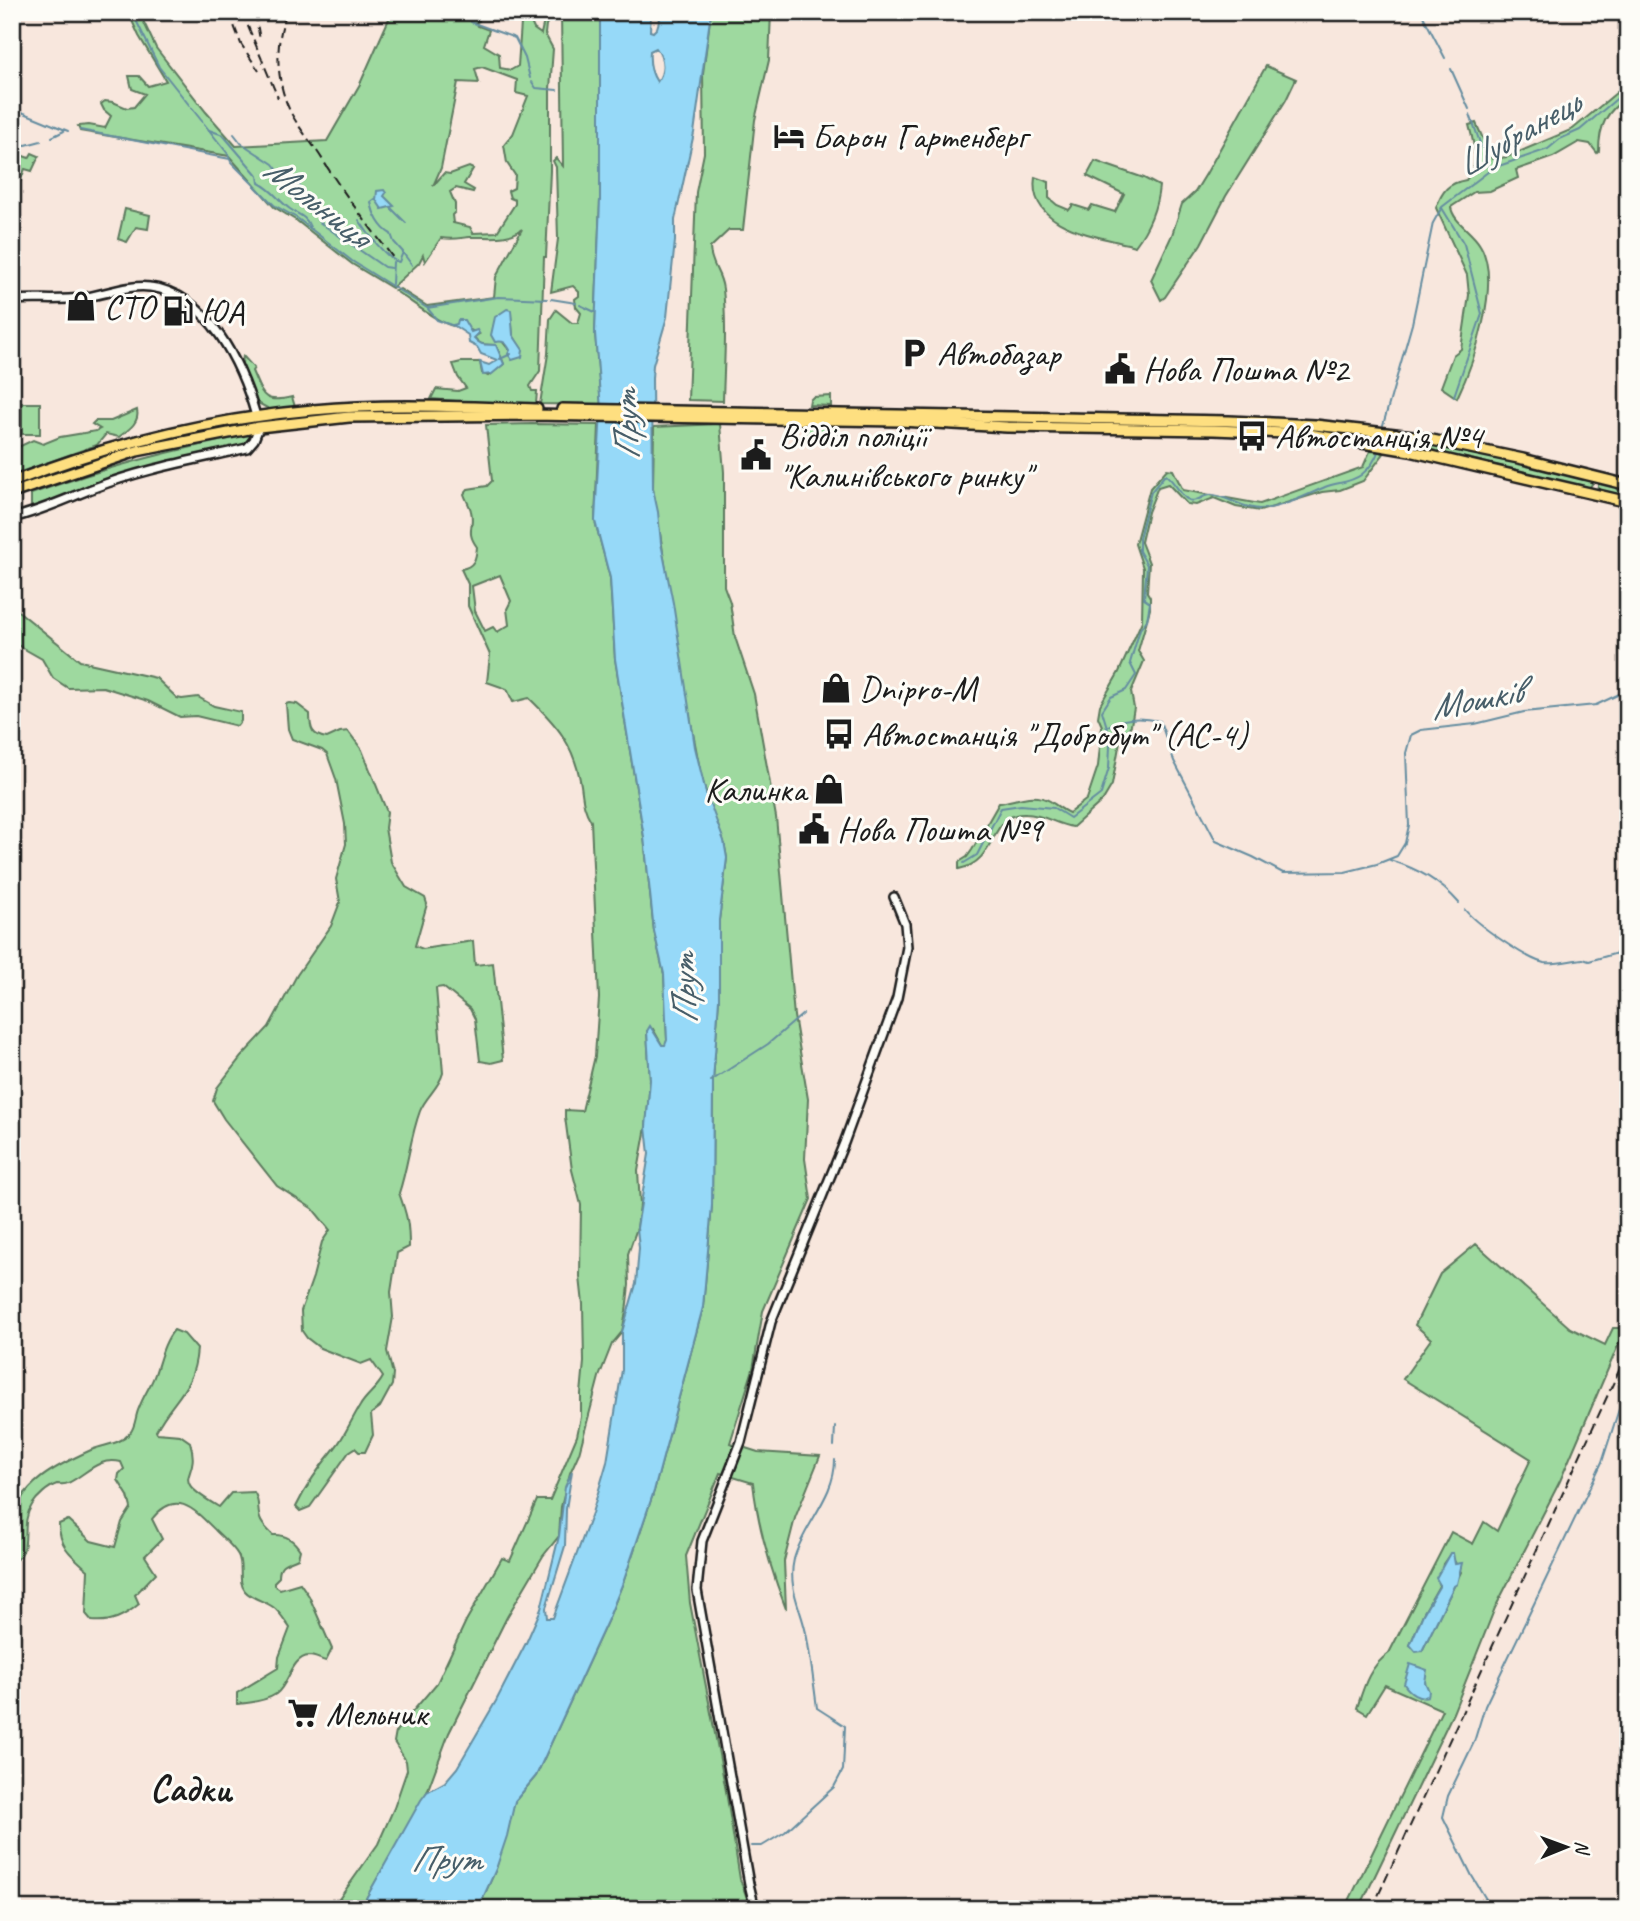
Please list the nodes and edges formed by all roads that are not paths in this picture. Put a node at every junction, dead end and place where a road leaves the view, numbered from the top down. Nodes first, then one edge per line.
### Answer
1 (12, 300) edge
2 (349, 412) junction
3 (256, 416) junction
4 (259, 427) junction
5 (1315, 430) junction
6 (153, 435) junction
7 (1413, 436) junction
8 (155, 446) junction
9 (1410, 451) junction
10 (1595, 477) junction
11 (12, 482) edge
12 (1628, 485) edge
13 (12, 493) edge
14 (1592, 494) junction
15 (1628, 502) edge
16 (12, 518) edge
17 (894, 897) dead end
18 (755, 1909) edge

1 - 3 street
2 - 3 main road
2 - 4 main road
2 - 5 main road
3 - 6 main road
4 - 8 main road
4 - 16 street
5 - 7 main road
5 - 9 main road
6 - 8 main road
6 - 11 main road
7 - 9 main road
7 - 10 main road
8 - 13 main road
9 - 14 main road
10 - 12 main road
10 - 14 main road
14 - 15 main road
17 - 18 street

